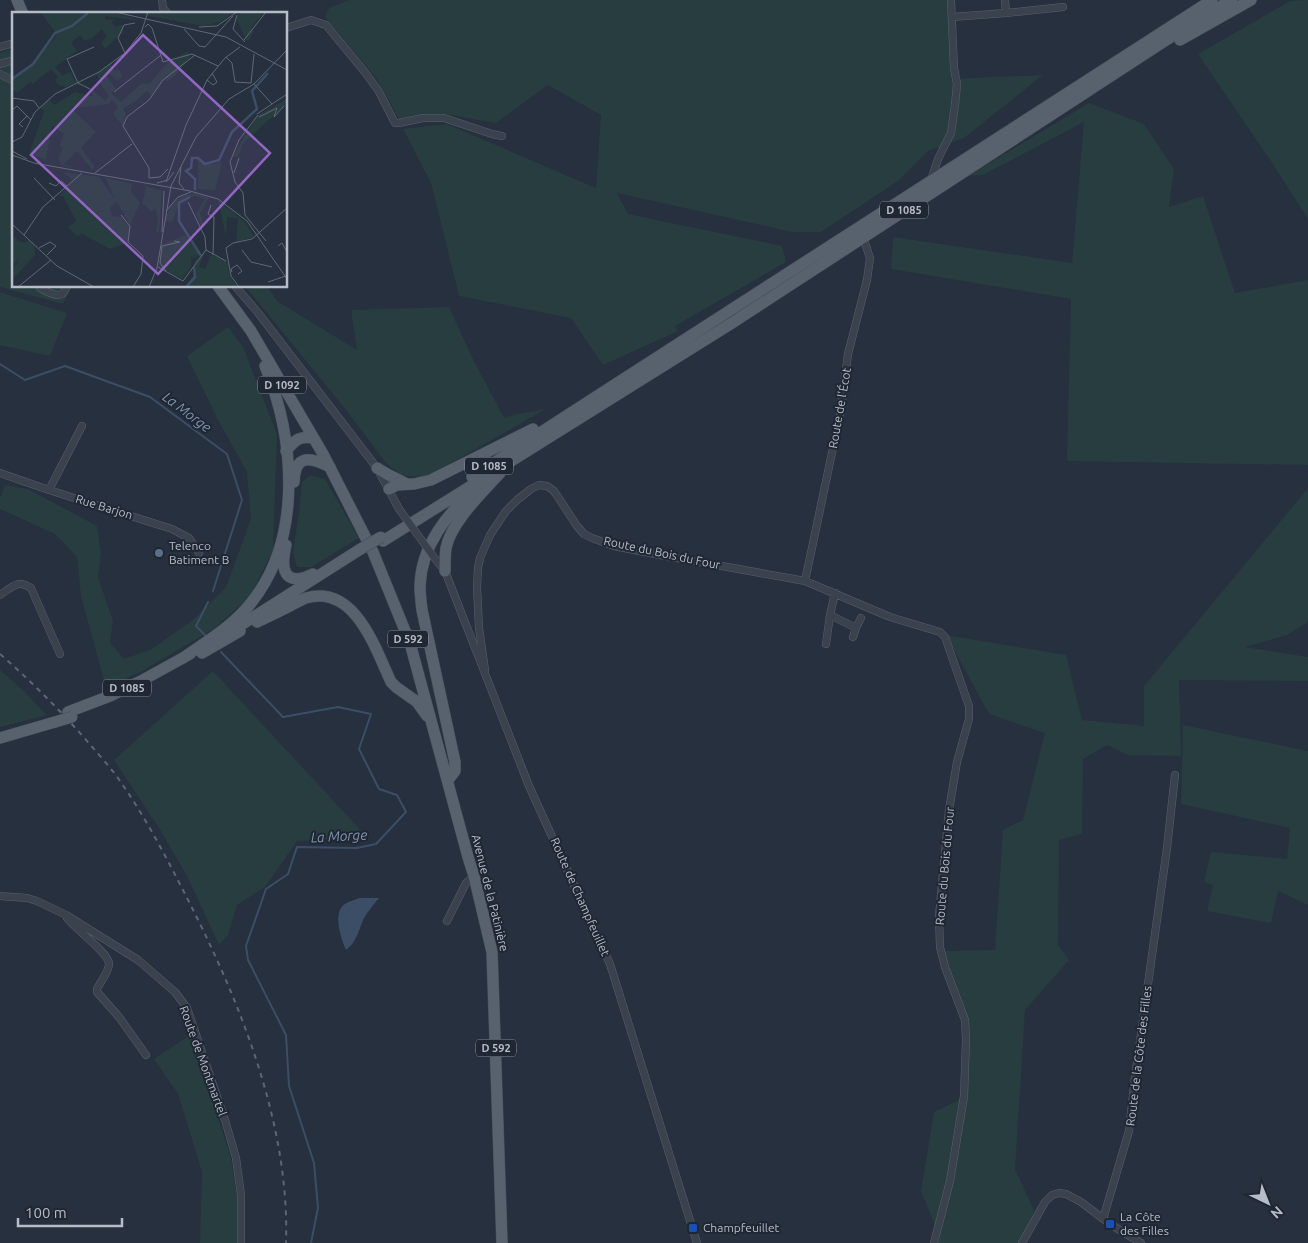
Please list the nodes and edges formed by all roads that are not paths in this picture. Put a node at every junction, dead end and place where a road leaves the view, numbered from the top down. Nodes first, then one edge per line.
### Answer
1 (17, 0) edge
2 (162, 0) edge
3 (951, 0) edge
4 (1005, 0) edge
5 (1212, 0) edge
6 (1232, 0) edge
7 (1251, 0) edge
8 (1063, 8) dead end
9 (22, 12) edge
10 (166, 12) edge
11 (1006, 13) junction
12 (952, 17) junction
13 (288, 27) edge
14 (1157, 46) junction
15 (0, 74) edge
16 (12, 81) edge
17 (502, 136) dead end
18 (930, 180) junction
19 (863, 237) junction
20 (40, 288) edge
21 (66, 288) edge
22 (219, 288) edge
23 (237, 288) edge
24 (251, 332) junction
25 (597, 396) junction
26 (82, 426) dead end
27 (313, 438) junction
28 (286, 451) junction
29 (522, 455) junction
30 (330, 467) junction
31 (377, 468) junction
32 (502, 472) junction
33 (0, 473) edge
34 (409, 484) junction
35 (389, 489) junction
36 (49, 490) junction
37 (382, 539) junction
38 (365, 552) junction
39 (199, 553) dead end
40 (445, 571) junction
41 (805, 580) junction
42 (835, 593) junction
43 (0, 594) edge
44 (830, 615) junction
45 (861, 618) dead end
46 (249, 626) junction
47 (856, 628) junction
48 (853, 637) dead end
49 (826, 644) dead end
50 (60, 654) dead end
51 (183, 658) junction
52 (485, 670) junction
53 (419, 675) junction
54 (396, 687) junction
55 (70, 714) junction
56 (432, 724) junction
57 (0, 737) edge
58 (1175, 775) dead end
59 (448, 780) junction
60 (474, 876) junction
61 (0, 896) edge
62 (66, 915) junction
63 (447, 921) dead end
64 (146, 1055) dead end
65 (1103, 1219) junction
66 (241, 1243) edge
67 (502, 1243) edge
68 (697, 1243) edge
69 (934, 1243) edge
70 (1022, 1243) edge
71 (1141, 1243) edge

1 - 9 main road
2 - 10 street
3 - 12 street
4 - 11 street
5 - 18 main road, D 1085
6 - 14 main road, D 1085
7 - 14 main road
8 - 11 street
11 - 12 street
12 - 18 street
13 - 17 street
14 - 19 main road, D 1085
15 - 16 street
18 - 25 main road, D 1085
19 - 29 main road, D 1085
19 - 41 street, Route de l'Écot
20 - 21 street
22 - 24 main road, D 1092
23 - 31 street, Route de Champfeuillet
24 - 27 main road, D 1092
24 - 28 main road
25 - 34 main road
25 - 37 main road, D 1085
26 - 36 street
27 - 28 main road
27 - 30 main road, D 1092
28 - 51 main road
29 - 32 main road
29 - 37 main road, D 1085
30 - 38 main road, D 1092
30 - 38 main road
31 - 34 main road
31 - 35 street, Route de Champfeuillet
32 - 40 main road
32 - 59 main road
33 - 36 street, Rue Barjon
34 - 35 main road
35 - 40 street, Route de Champfeuillet, bridge
36 - 39 street, Rue Barjon
37 - 38 main road, D 1085
38 - 46 main road, D 1085
38 - 51 main road, D 1085
38 - 53 main road, D 592
40 - 52 street, Route de Champfeuillet
41 - 42 street, Route du Bois du Four
41 - 52 street, Route du Bois du Four
42 - 44 street
42 - 69 street, Route du Bois du Four
43 - 50 street
44 - 47 street
44 - 49 street
45 - 47 street
46 - 54 main road
46 - 55 main road, D 1085
47 - 48 street
51 - 55 main road, D 1085
52 - 68 street, Route de Champfeuillet
53 - 54 main road
53 - 56 main road, Avenue de la Patinière / D 592
54 - 56 main road
55 - 57 main road, D 1085, bridge
56 - 59 main road, Avenue de la Patinière / D 592
58 - 65 street, Route de la Côte des Filles
59 - 60 main road, Avenue de la Patinière / D 592
60 - 63 street
60 - 67 main road, Avenue de la Patinière / D 592
61 - 62 street, Route de Montmartel
62 - 64 street
62 - 66 street, Route de Montmartel
65 - 70 street
65 - 71 street

